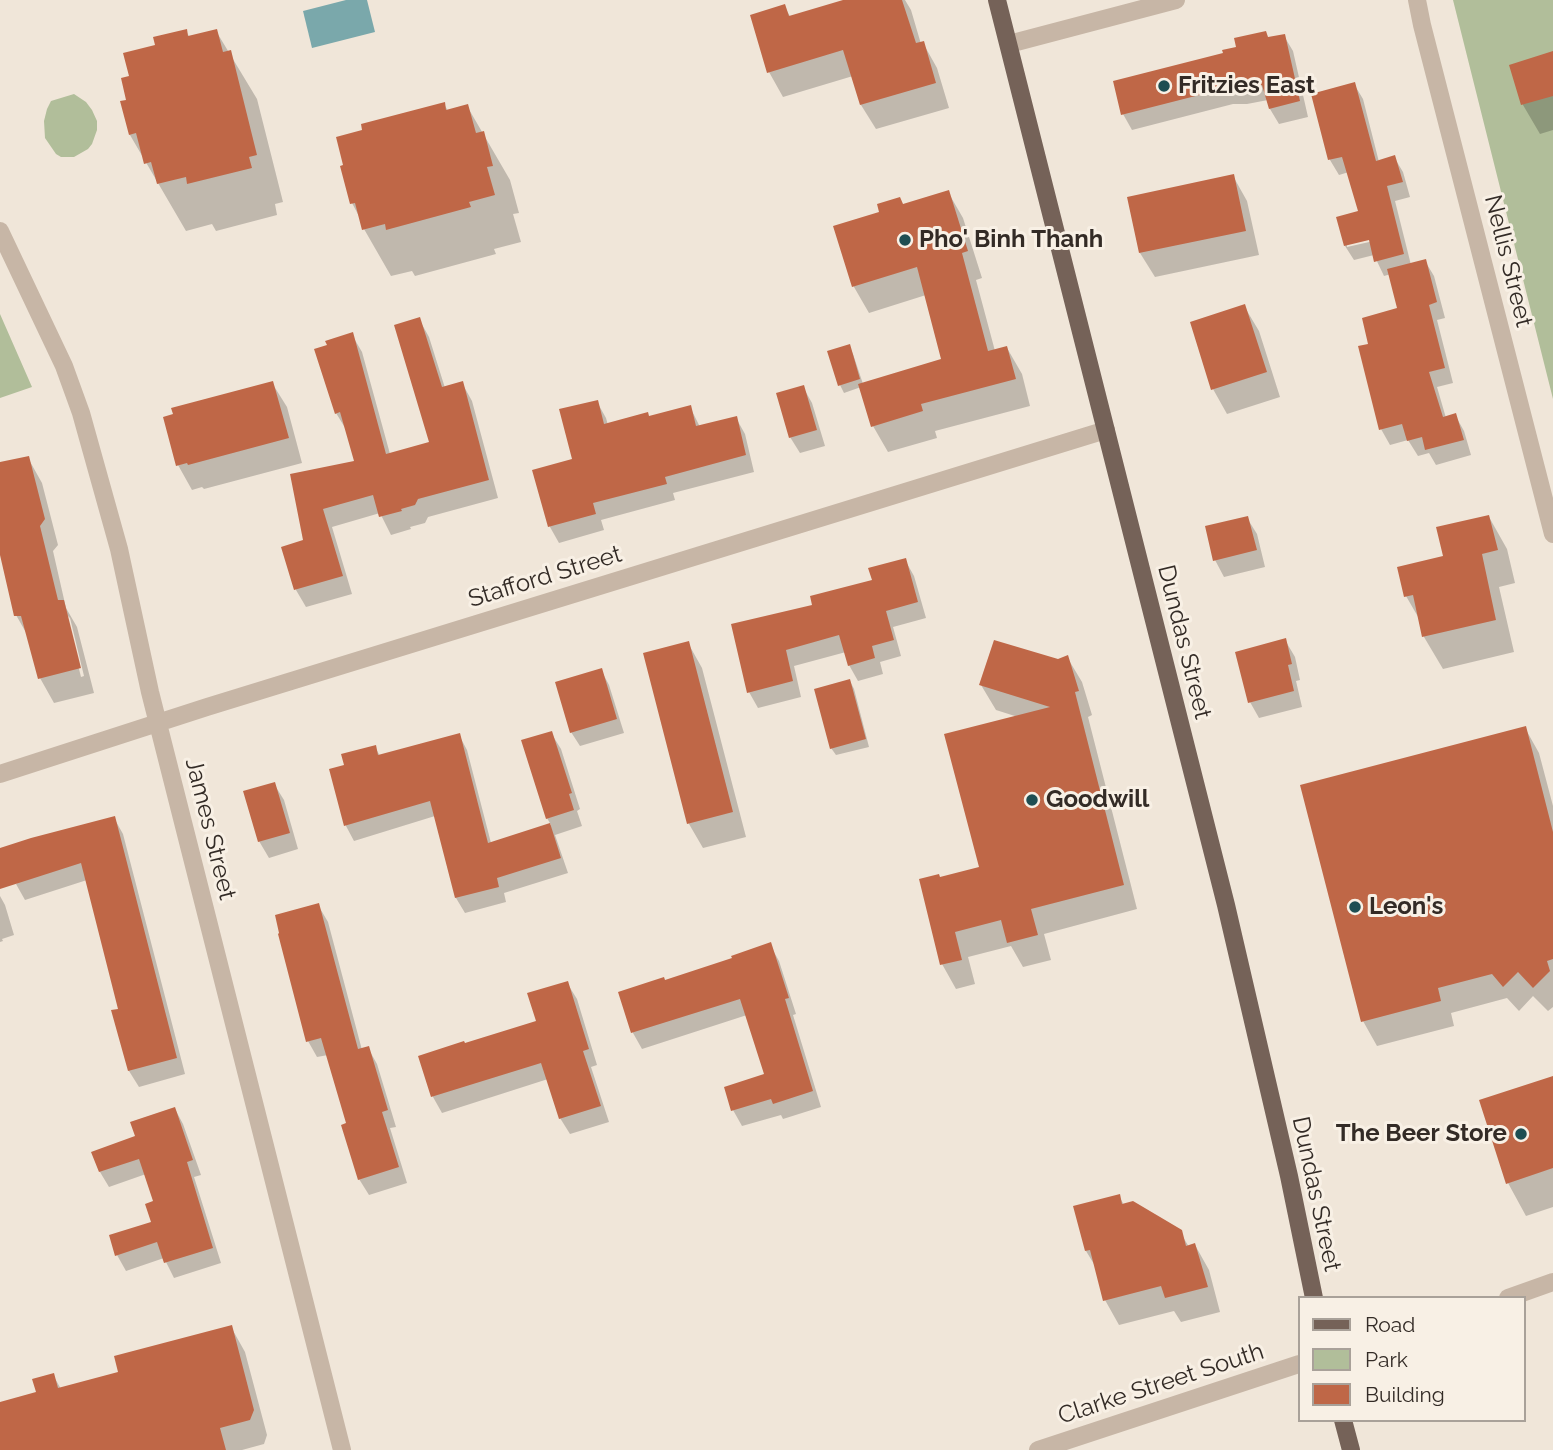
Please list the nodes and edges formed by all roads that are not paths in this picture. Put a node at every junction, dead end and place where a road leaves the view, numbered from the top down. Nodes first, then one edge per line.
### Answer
1 (998, 0) edge
2 (1176, 0) edge
3 (1417, 0) edge
4 (1009, 44) junction
5 (0, 231) edge
6 (1106, 430) junction
7 (1553, 534) edge
8 (158, 723) junction
9 (0, 774) edge
10 (1553, 1282) edge
11 (1314, 1296) edge
12 (1514, 1296) edge
13 (1298, 1364) edge
14 (1344, 1422) edge
15 (342, 1450) edge
16 (1038, 1450) edge
17 (1351, 1450) edge

1 - 4 main road, Dundas Street
2 - 4 street
3 - 7 street, Nellis Street
4 - 6 main road, Dundas Street
5 - 8 street, James Street
6 - 8 street, Stafford Street
6 - 11 main road, Dundas Street
8 - 9 street, Stafford Street
8 - 15 street, James Street
10 - 12 street
13 - 16 street, Clarke Street South
14 - 17 main road

